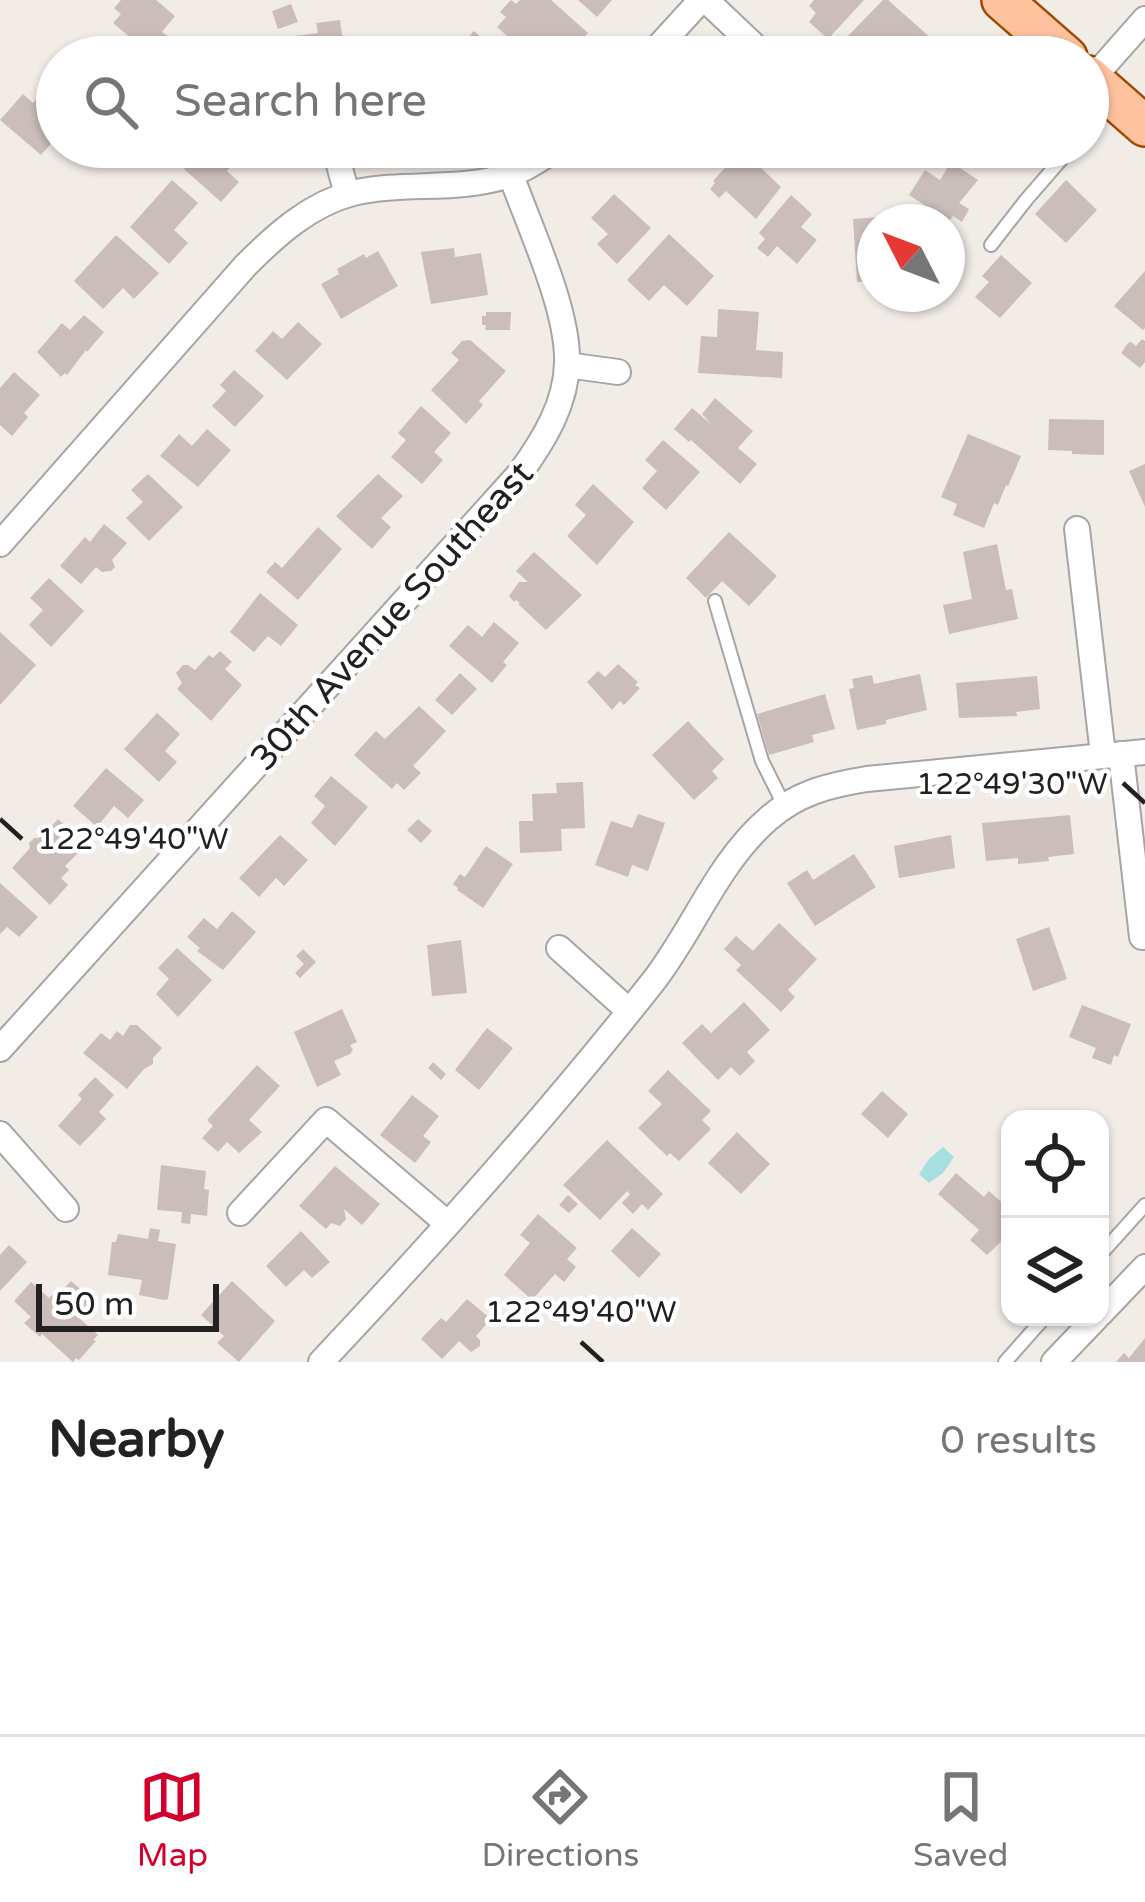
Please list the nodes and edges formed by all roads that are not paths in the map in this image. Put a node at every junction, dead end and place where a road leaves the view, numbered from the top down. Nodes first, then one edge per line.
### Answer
1 (704, 0) edge
2 (1002, 0) edge
3 (1145, 19) edge
4 (669, 36) edge
5 (743, 36) edge
6 (1043, 36) edge
7 (1109, 58) edge
8 (1109, 95) edge
9 (1145, 126) edge
10 (340, 168) edge
11 (523, 168) edge
12 (1054, 168) edge
13 (511, 175) junction
14 (347, 194) junction
15 (991, 244) dead end
16 (567, 365) junction
17 (618, 372) dead end
18 (1077, 529) dead end
19 (0, 544) edge
20 (715, 601) dead end
21 (1123, 754) edge
22 (784, 806) junction
23 (1142, 937) edge
24 (559, 948) dead end
25 (628, 1011) junction
26 (0, 1049) edge
27 (0, 1134) edge
28 (1145, 1204) edge
29 (66, 1209) dead end
30 (240, 1213) dead end
31 (448, 1224) junction
32 (1109, 1245) edge
33 (1145, 1267) edge
34 (1109, 1305) edge
35 (1037, 1326) edge
36 (1089, 1326) edge
37 (321, 1362) edge
38 (1005, 1362) edge
39 (1054, 1362) edge

1 - 4 street
1 - 5 street
2 - 6 main road
3 - 7 street
8 - 9 main road
10 - 14 street
11 - 13 street
12 - 15 lane
13 - 14 street
13 - 16 street, 30th Avenue Southeast
14 - 19 street
16 - 17 street
16 - 26 street, 30th Avenue Southeast
18 - 21 street
20 - 22 lane
21 - 22 street
21 - 23 street
22 - 25 street
24 - 25 street
25 - 31 street
27 - 29 street
28 - 32 lane
30 - 31 street
31 - 37 street
33 - 34 street
35 - 38 lane
36 - 39 street

